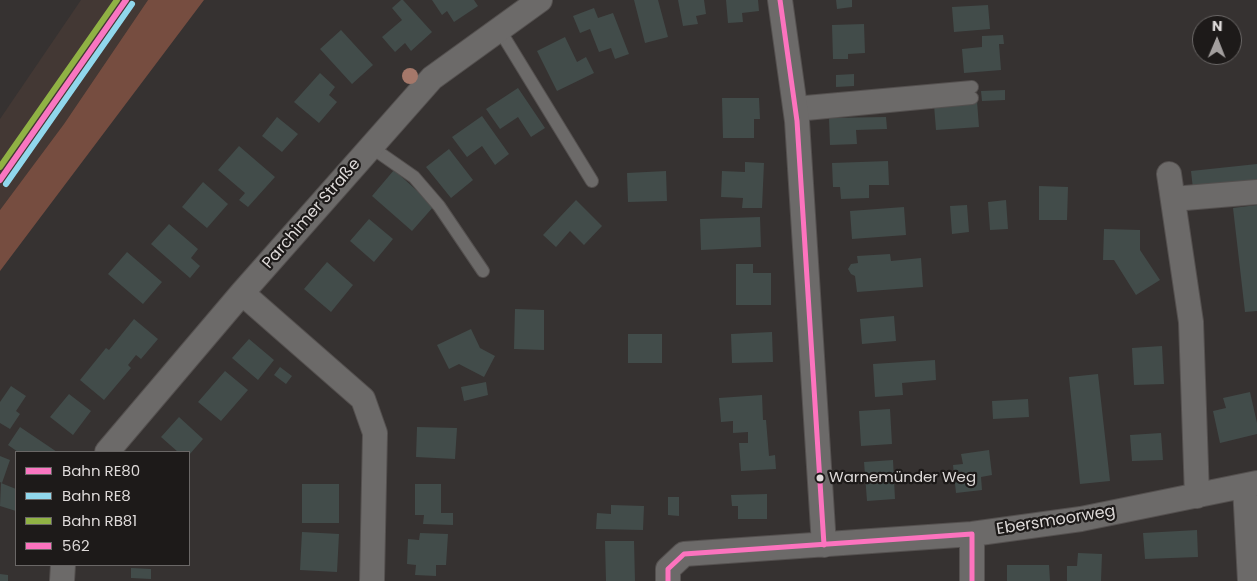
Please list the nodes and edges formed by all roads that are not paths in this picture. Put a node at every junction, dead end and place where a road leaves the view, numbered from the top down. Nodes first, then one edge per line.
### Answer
1 (540, 0) edge
2 (780, 0) edge
3 (499, 30) junction
4 (972, 92) dead end
5 (795, 109) junction
6 (371, 147) junction
7 (1169, 174) dead end
8 (592, 181) dead end
9 (1257, 192) edge
10 (1173, 199) junction
11 (483, 271) dead end
12 (242, 293) junction
13 (108, 451) edge
14 (1251, 485) edge
15 (1197, 496) junction
16 (972, 534) junction
17 (824, 545) junction
18 (63, 566) edge
19 (62, 581) edge
20 (372, 581) edge
21 (668, 581) edge
22 (972, 581) edge
23 (1250, 581) edge

1 - 3 street, Parchimer Straße
2 - 5 street
3 - 6 street, Parchimer Straße
3 - 8 lane
4 - 5 lane
5 - 17 street
6 - 11 lane
6 - 12 street, Parchimer Straße
7 - 10 street
9 - 10 street
10 - 15 street
12 - 13 street, Parchimer Straße
12 - 20 street
14 - 15 street, Ebersmoorweg
14 - 23 street
15 - 16 street, Ebersmoorweg
16 - 17 street, Ebersmoorweg
16 - 22 street
17 - 21 street, Ebersmoorweg
18 - 19 street

